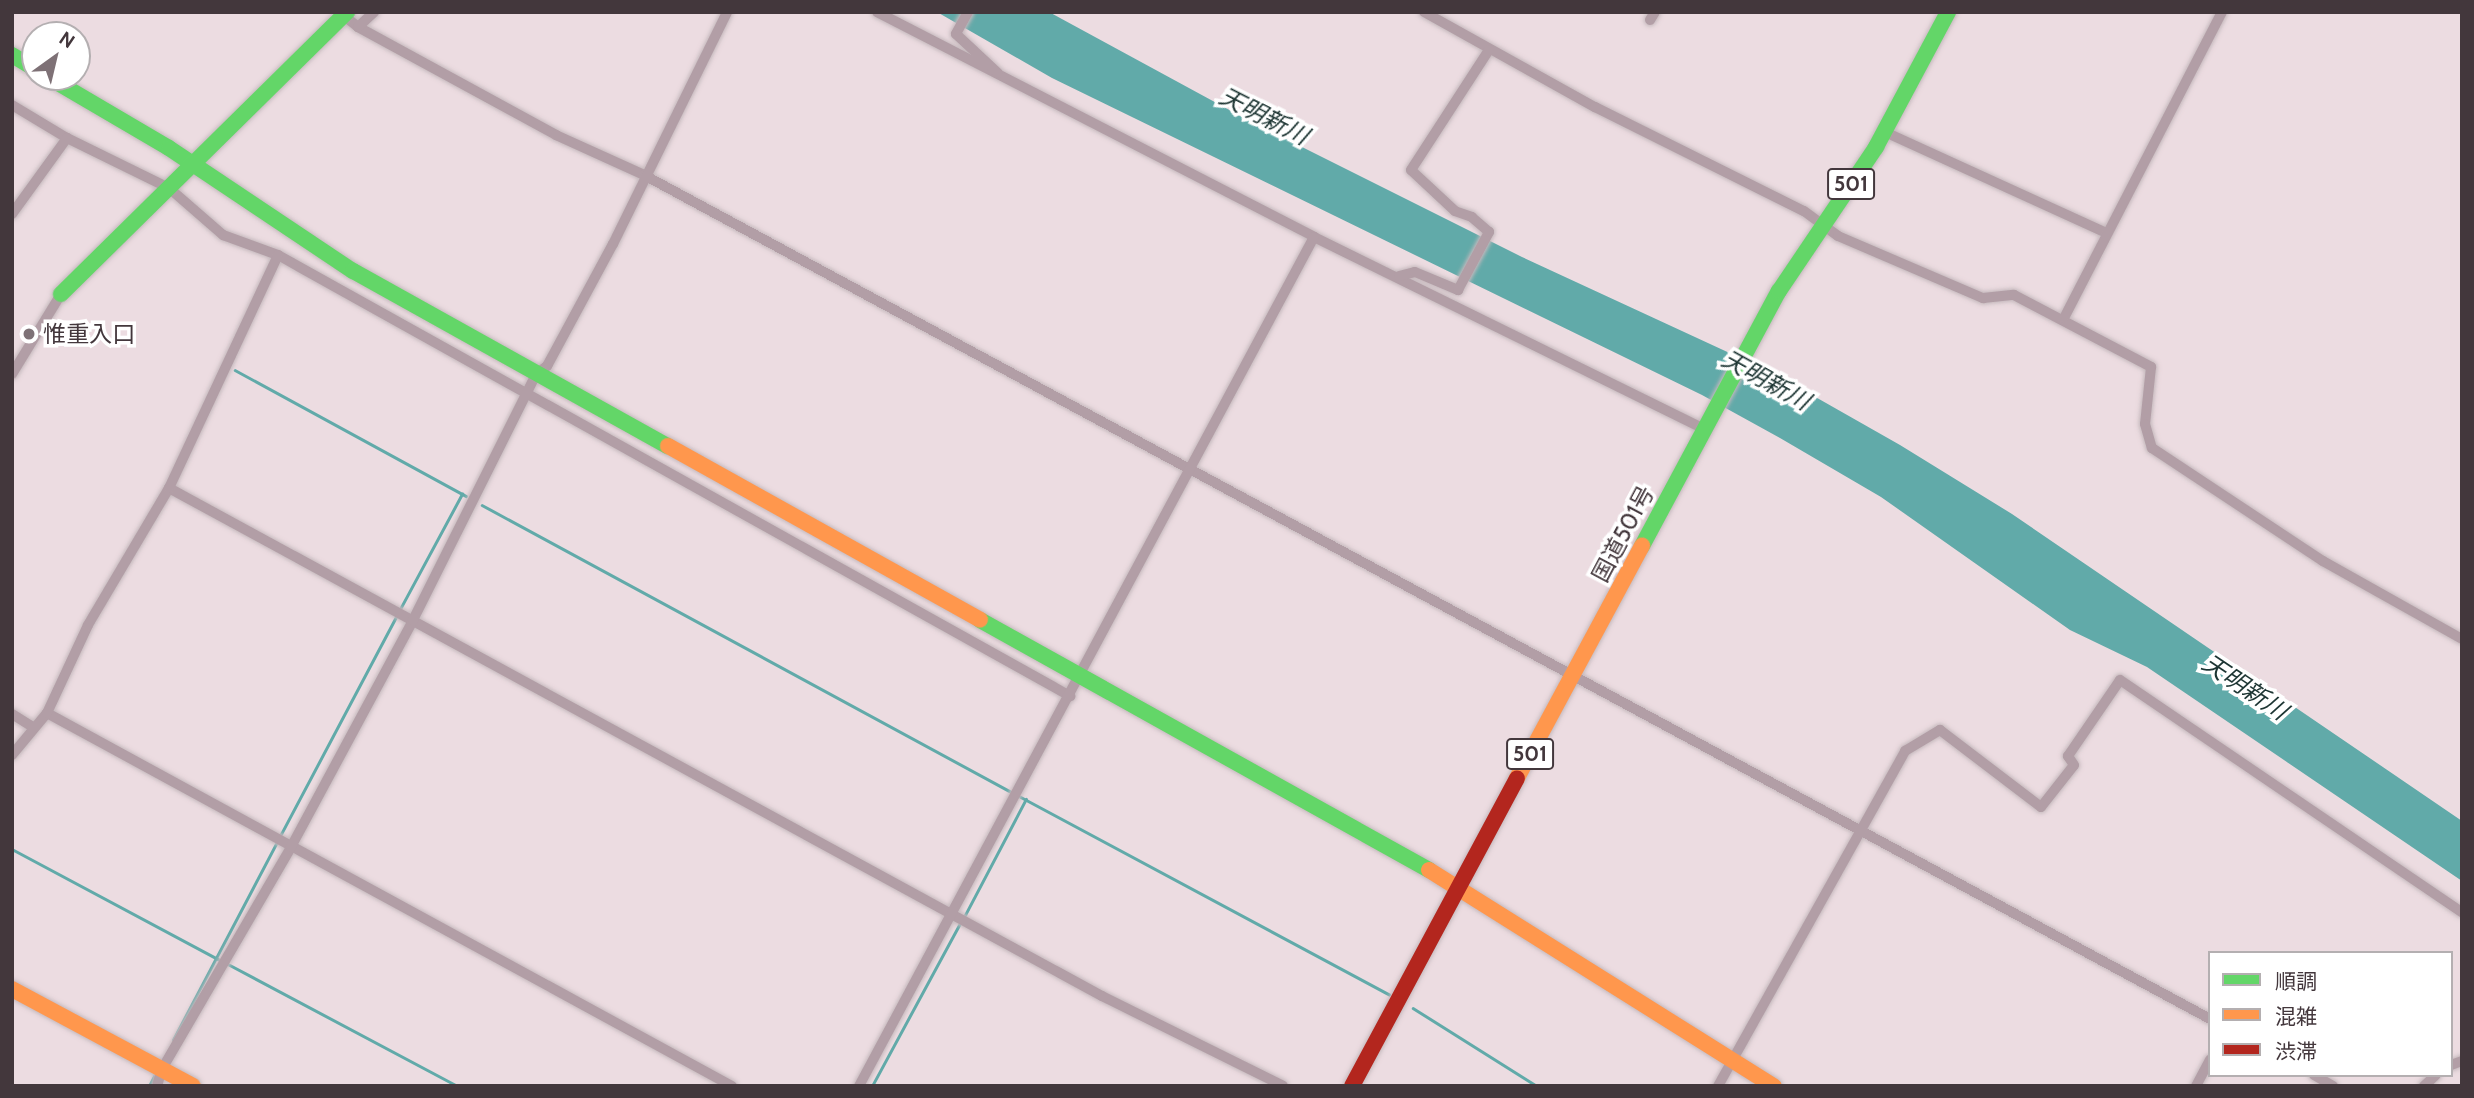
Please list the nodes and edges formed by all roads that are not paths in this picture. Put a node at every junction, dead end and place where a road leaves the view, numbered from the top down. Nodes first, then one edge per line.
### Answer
1 (374, 12) edge
2 (727, 12) edge
3 (877, 12) edge
4 (968, 12) edge
5 (1424, 12) edge
6 (1948, 12) edge
7 (2222, 12) edge
8 (343, 13) edge
9 (358, 27) junction
10 (1489, 50) junction
11 (1007, 82) junction
12 (71, 91) edge
13 (12, 105) edge
14 (1885, 132) junction
15 (66, 138) junction
16 (193, 164) junction
17 (644, 175) junction
18 (169, 188) junction
19 (12, 214) edge
20 (1822, 225) junction
21 (2107, 233) junction
22 (1314, 237) junction
23 (278, 255) junction
24 (1399, 276) junction
25 (61, 294) joint
26 (2064, 318) junction
27 (12, 374) edge
28 (536, 374) junction
29 (527, 397) junction
30 (1707, 426) junction
31 (1188, 471) junction
32 (169, 488) junction
33 (413, 620) junction
34 (2462, 639) edge
35 (1077, 674) junction
36 (1572, 677) junction
37 (1070, 696) junction
38 (47, 713) junction
39 (12, 714) edge
40 (33, 727) junction
41 (12, 755) edge
42 (1860, 830) junction
43 (291, 847) junction
44 (1458, 886) junction
45 (954, 912) junction
46 (2462, 912) edge
47 (12, 989) edge
48 (2208, 1018) edge
49 (1733, 1061) junction
50 (2208, 1064) edge
51 (162, 1069) junction
52 (2317, 1077) edge
53 (157, 1086) edge
54 (194, 1086) edge
55 (732, 1086) edge
56 (859, 1086) edge
57 (1283, 1086) edge
58 (1352, 1086) edge
59 (1718, 1086) edge
60 (1774, 1086) edge
61 (2196, 1086) edge
62 (2333, 1086) edge

1 - 9 street
2 - 17 street
3 - 11 street
4 - 11 street
5 - 10 street
6 - 14 main road, 国道501号 / 501
7 - 21 street
8 - 9 street
8 - 16 main road
9 - 17 street
10 - 20 street
10 - 24 street
11 - 22 street
12 - 16 main road
13 - 15 street
14 - 20 main road, 国道501号 / 501
14 - 21 street
15 - 18 street
15 - 19 street
16 - 18 main road
16 - 28 main road
17 - 28 street
17 - 31 street
18 - 23 street
18 - 25 main road
20 - 26 street
20 - 30 main road, 国道501号 / 501
21 - 26 street
22 - 24 street
22 - 31 street
23 - 29 street
23 - 32 street
24 - 30 street
25 - 27 street
26 - 34 street
28 - 29 street
28 - 35 main road
29 - 33 street
29 - 37 street
30 - 36 main road, 国道501号 / 501
31 - 35 street
31 - 36 street
32 - 33 street
32 - 38 street
33 - 43 street
33 - 45 street
35 - 37 street
35 - 44 main road
36 - 42 street
36 - 44 main road, 国道501号 / 501
37 - 45 street
38 - 40 street
38 - 43 street
39 - 40 street
40 - 41 street
42 - 46 street
42 - 48 street
42 - 49 street
43 - 51 street
43 - 55 street
44 - 49 main road
44 - 58 main road, 国道501号 / 501
45 - 56 street
45 - 57 street
47 - 51 main road
49 - 59 street
49 - 60 main road
50 - 61 street
51 - 53 street
51 - 54 main road
52 - 62 street

